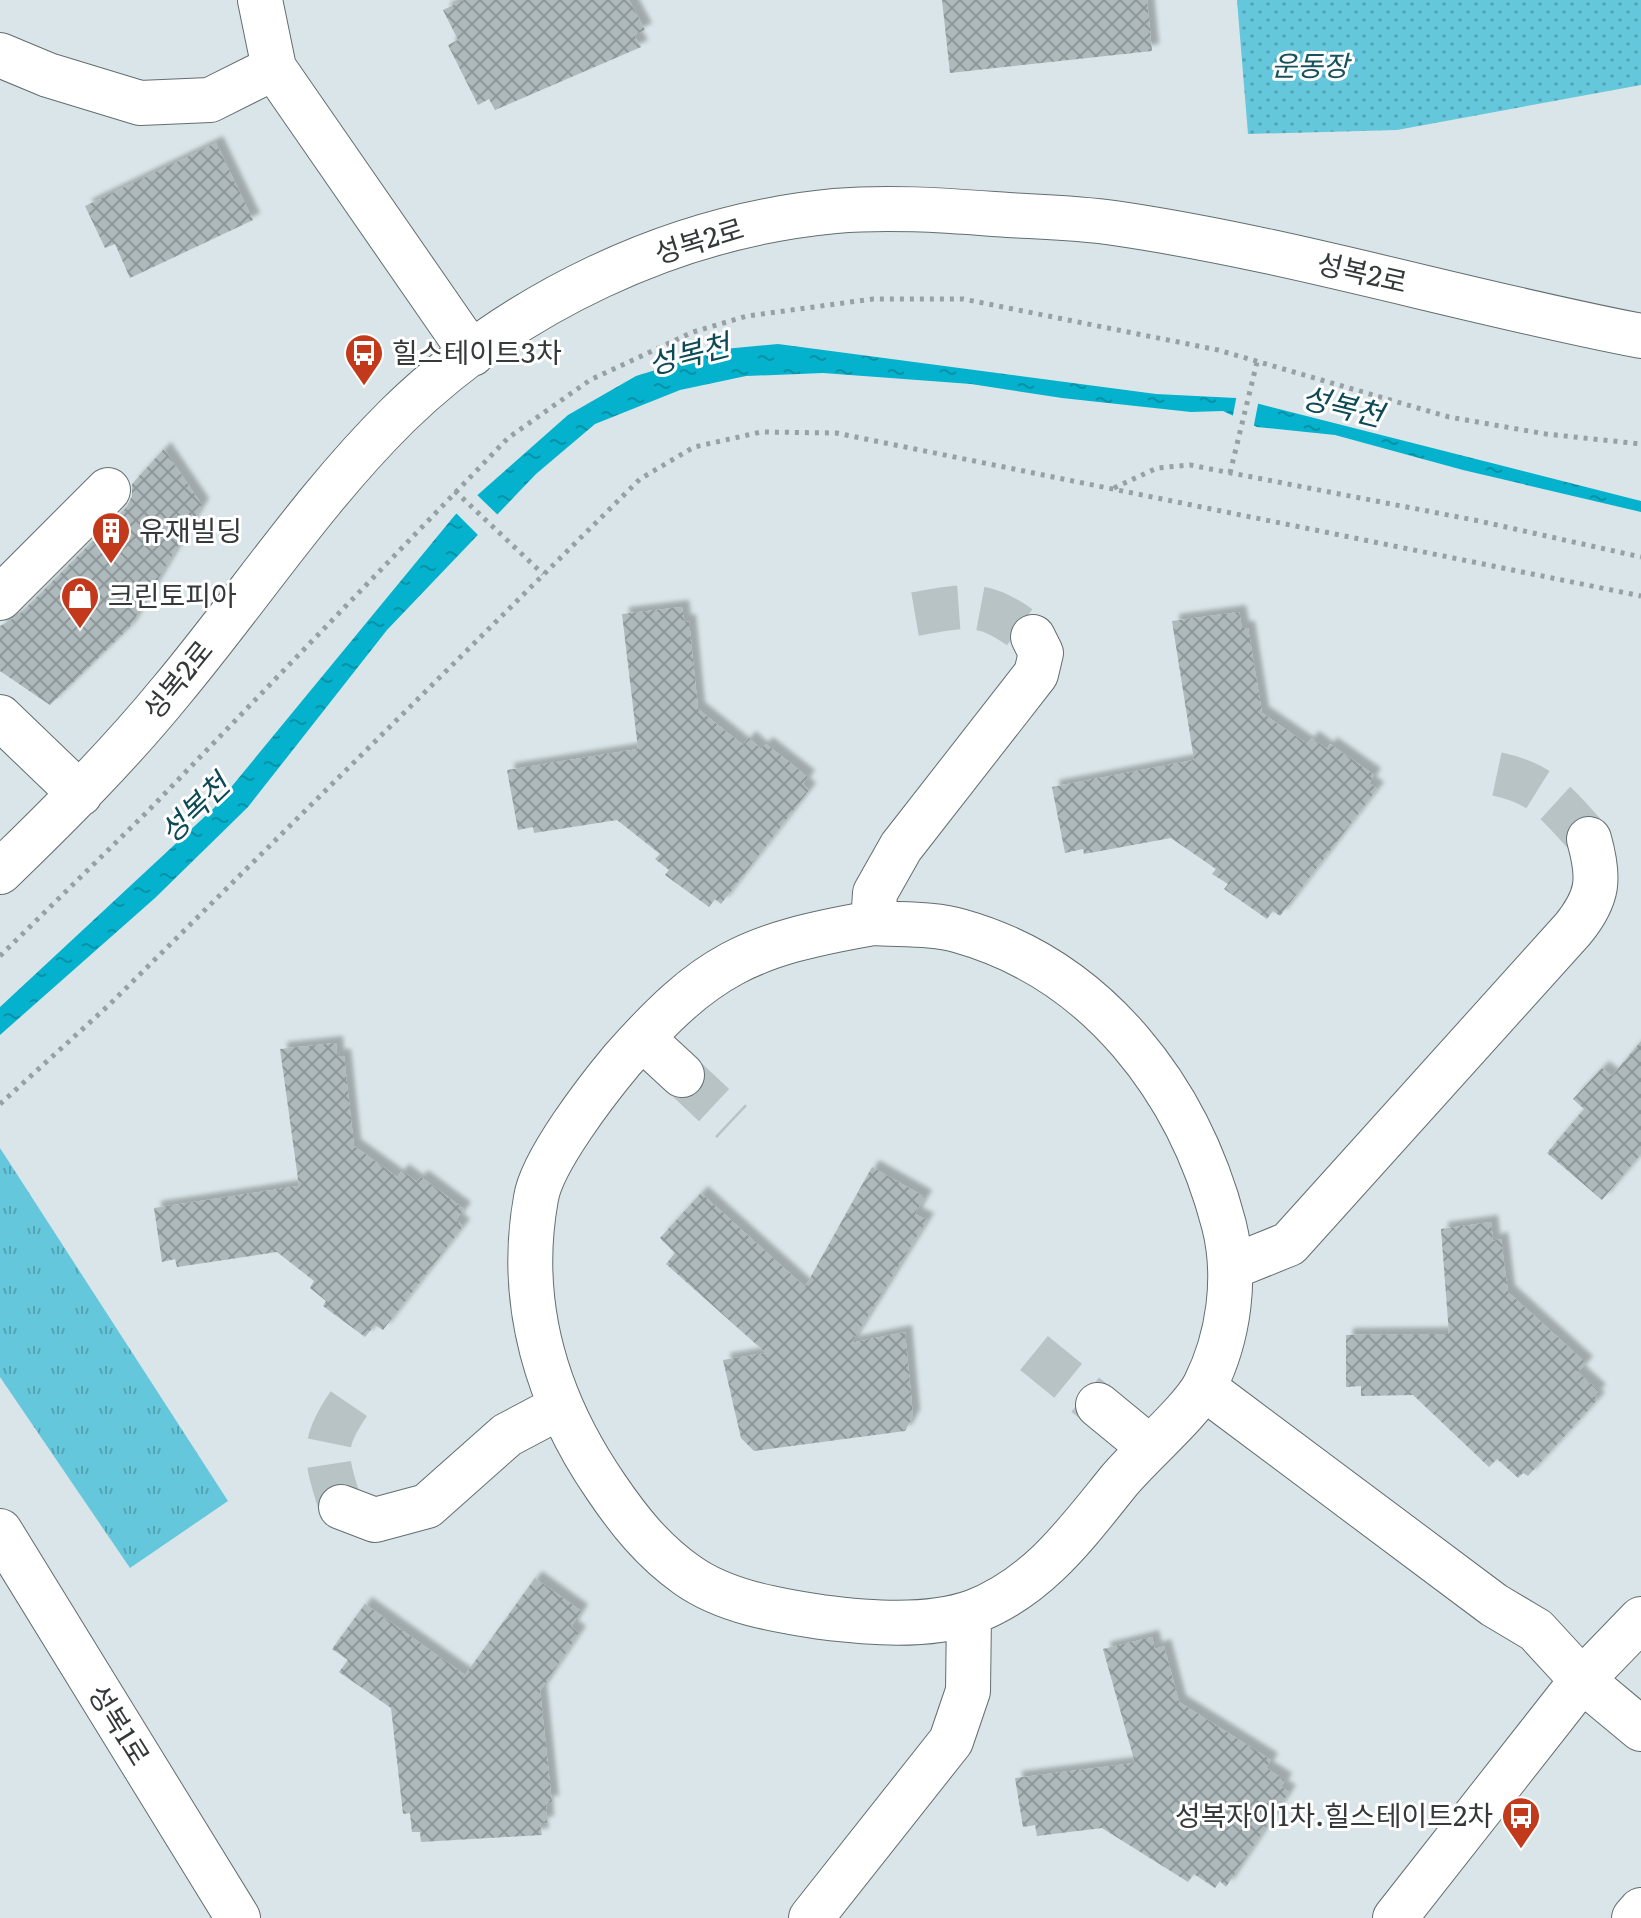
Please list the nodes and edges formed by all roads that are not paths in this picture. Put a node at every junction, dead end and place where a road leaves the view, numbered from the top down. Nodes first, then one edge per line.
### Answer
1 (260, 0) edge
2 (0, 55) edge
3 (274, 68) junction
4 (1641, 336) edge
5 (472, 354) junction
6 (108, 490) dead end
7 (0, 598) edge
8 (1033, 637) dead end
9 (0, 717) edge
10 (80, 794) junction
11 (1589, 839) tunnel mouth
12 (0, 872) edge
13 (873, 923) junction
14 (642, 1038) junction
15 (682, 1075) tunnel mouth
16 (1232, 1267) junction
17 (1204, 1388) junction
18 (1098, 1405) tunnel mouth
19 (558, 1408) junction
20 (1149, 1447) junction
21 (341, 1507) dead end
22 (0, 1531) edge
23 (969, 1614) junction
24 (1641, 1619) edge
25 (1582, 1680) junction
26 (1641, 1729) edge
27 (1641, 1910) edge
28 (238, 1918) edge
29 (811, 1918) edge
30 (1395, 1918) edge
31 (1634, 1918) edge

1 - 3 street
2 - 3 street
3 - 5 street
4 - 5 street, 성복2로
5 - 10 street, 성복2로
6 - 7 street
8 - 13 street
9 - 10 street
10 - 12 street, 성복2로
11 - 16 street
13 - 14 street
13 - 16 street
14 - 15 street
14 - 19 street
16 - 17 street
17 - 20 street
17 - 25 street
18 - 20 street
19 - 21 street
19 - 23 street
20 - 23 street
22 - 28 street, 성복1로
23 - 29 street
24 - 25 street
25 - 26 street
25 - 30 street
27 - 31 street

